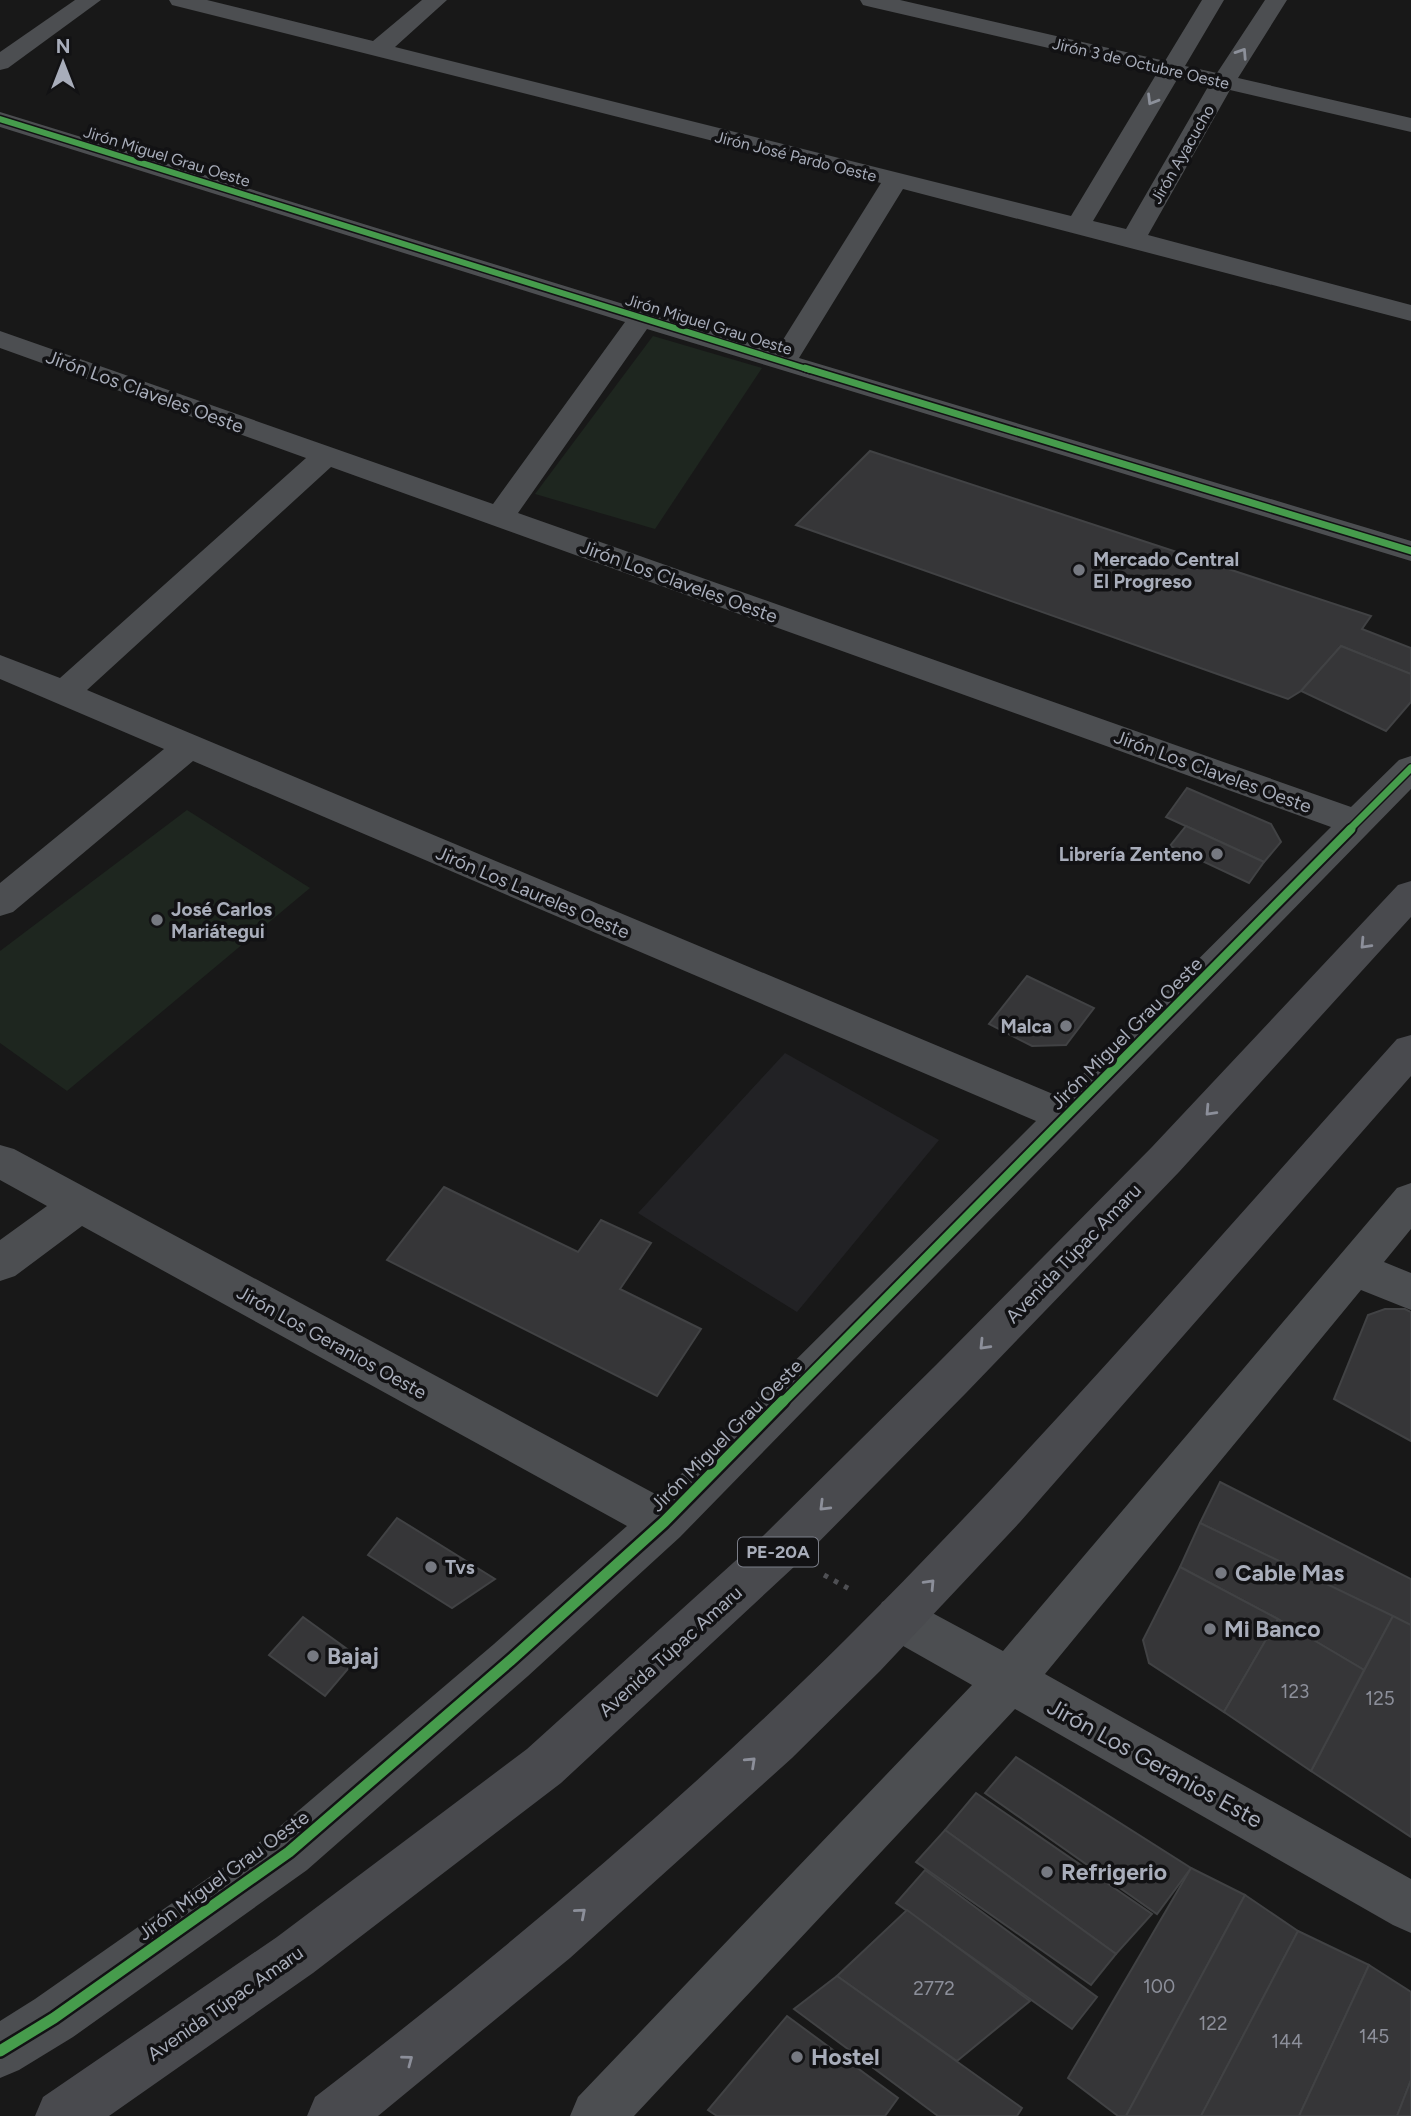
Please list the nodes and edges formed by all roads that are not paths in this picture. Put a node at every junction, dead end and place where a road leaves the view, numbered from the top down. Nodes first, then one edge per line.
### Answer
1 (90, 0) edge
2 (180, 0) edge
3 (436, 0) edge
4 (871, 0) edge
5 (1213, 0) edge
6 (1276, 0) edge
7 (378, 49) junction
8 (0, 63) edge
9 (1170, 70) junction
10 (1223, 82) junction
11 (0, 118) edge
12 (1411, 125) edge
13 (895, 181) junction
14 (1078, 225) junction
15 (1133, 239) junction
16 (1411, 313) edge
17 (642, 317) junction
18 (0, 339) edge
19 (783, 362) junction
20 (327, 455) junction
21 (499, 517) junction
22 (1411, 551) edge
23 (0, 666) edge
24 (64, 693) junction
25 (188, 747) junction
26 (1411, 768) edge
27 (1358, 823) junction
28 (1411, 894) edge
29 (0, 903) edge
30 (1411, 1050) edge
31 (1067, 1117) junction
32 (0, 1161) edge
33 (1411, 1200) edge
34 (80, 1205) junction
35 (0, 1263) edge
36 (1355, 1269) junction
37 (1411, 1292) edge
38 (664, 1522) junction
39 (899, 1618) junction
40 (1009, 1681) junction
41 (1411, 1907) edge
42 (0, 2050) edge
43 (361, 2108) edge
44 (62, 2116) edge
45 (597, 2116) edge

1 - 8 street
2 - 7 street, Jirón José Pardo Oeste
3 - 7 street
4 - 9 street, Jirón 3 de Octubre Oeste
5 - 9 street
10 -> 6 street, Jirón Ayacucho
7 - 13 street, Jirón José Pardo Oeste
9 - 10 street, Jirón 3 de Octubre Oeste
9 -> 14 street
10 - 12 street, Jirón 3 de Octubre Oeste
10 - 15 street, Jirón Ayacucho
11 - 17 street, Jirón Miguel Grau Oeste
13 - 14 street, Jirón José Pardo Oeste
13 - 19 street
14 - 15 street, Jirón José Pardo Oeste
15 - 16 street, Jirón José Pardo Oeste
17 - 19 street, Jirón Miguel Grau Oeste
17 - 21 street
18 - 20 street, Jirón Los Claveles Oeste
19 - 22 street, Jirón Miguel Grau Oeste
20 - 21 street, Jirón Los Claveles Oeste
20 - 24 street
21 - 27 street, Jirón Los Claveles Oeste
23 - 24 street, Jirón Los Laureles Oeste
24 - 25 street, Jirón Los Laureles Oeste
25 - 29 street
25 - 31 street, Jirón Los Laureles Oeste
26 - 27 street, Jirón Miguel Grau Oeste
27 - 31 street, Jirón Miguel Grau Oeste
28 -> 44 highway, Avenida Túpac Amaru / PE-20A
39 -> 30 highway
31 - 38 street, Jirón Miguel Grau Oeste
32 - 34 street, Jirón Los Geranios Oeste
33 - 36 street
34 - 35 street
34 - 38 street, Jirón Los Geranios Oeste
36 - 37 street
36 - 40 street
38 - 42 street, Jirón Miguel Grau Oeste
39 - 40 street, Jirón Los Geranios Este
43 -> 39 highway
40 - 41 street, Jirón Los Geranios Este
40 - 45 street

